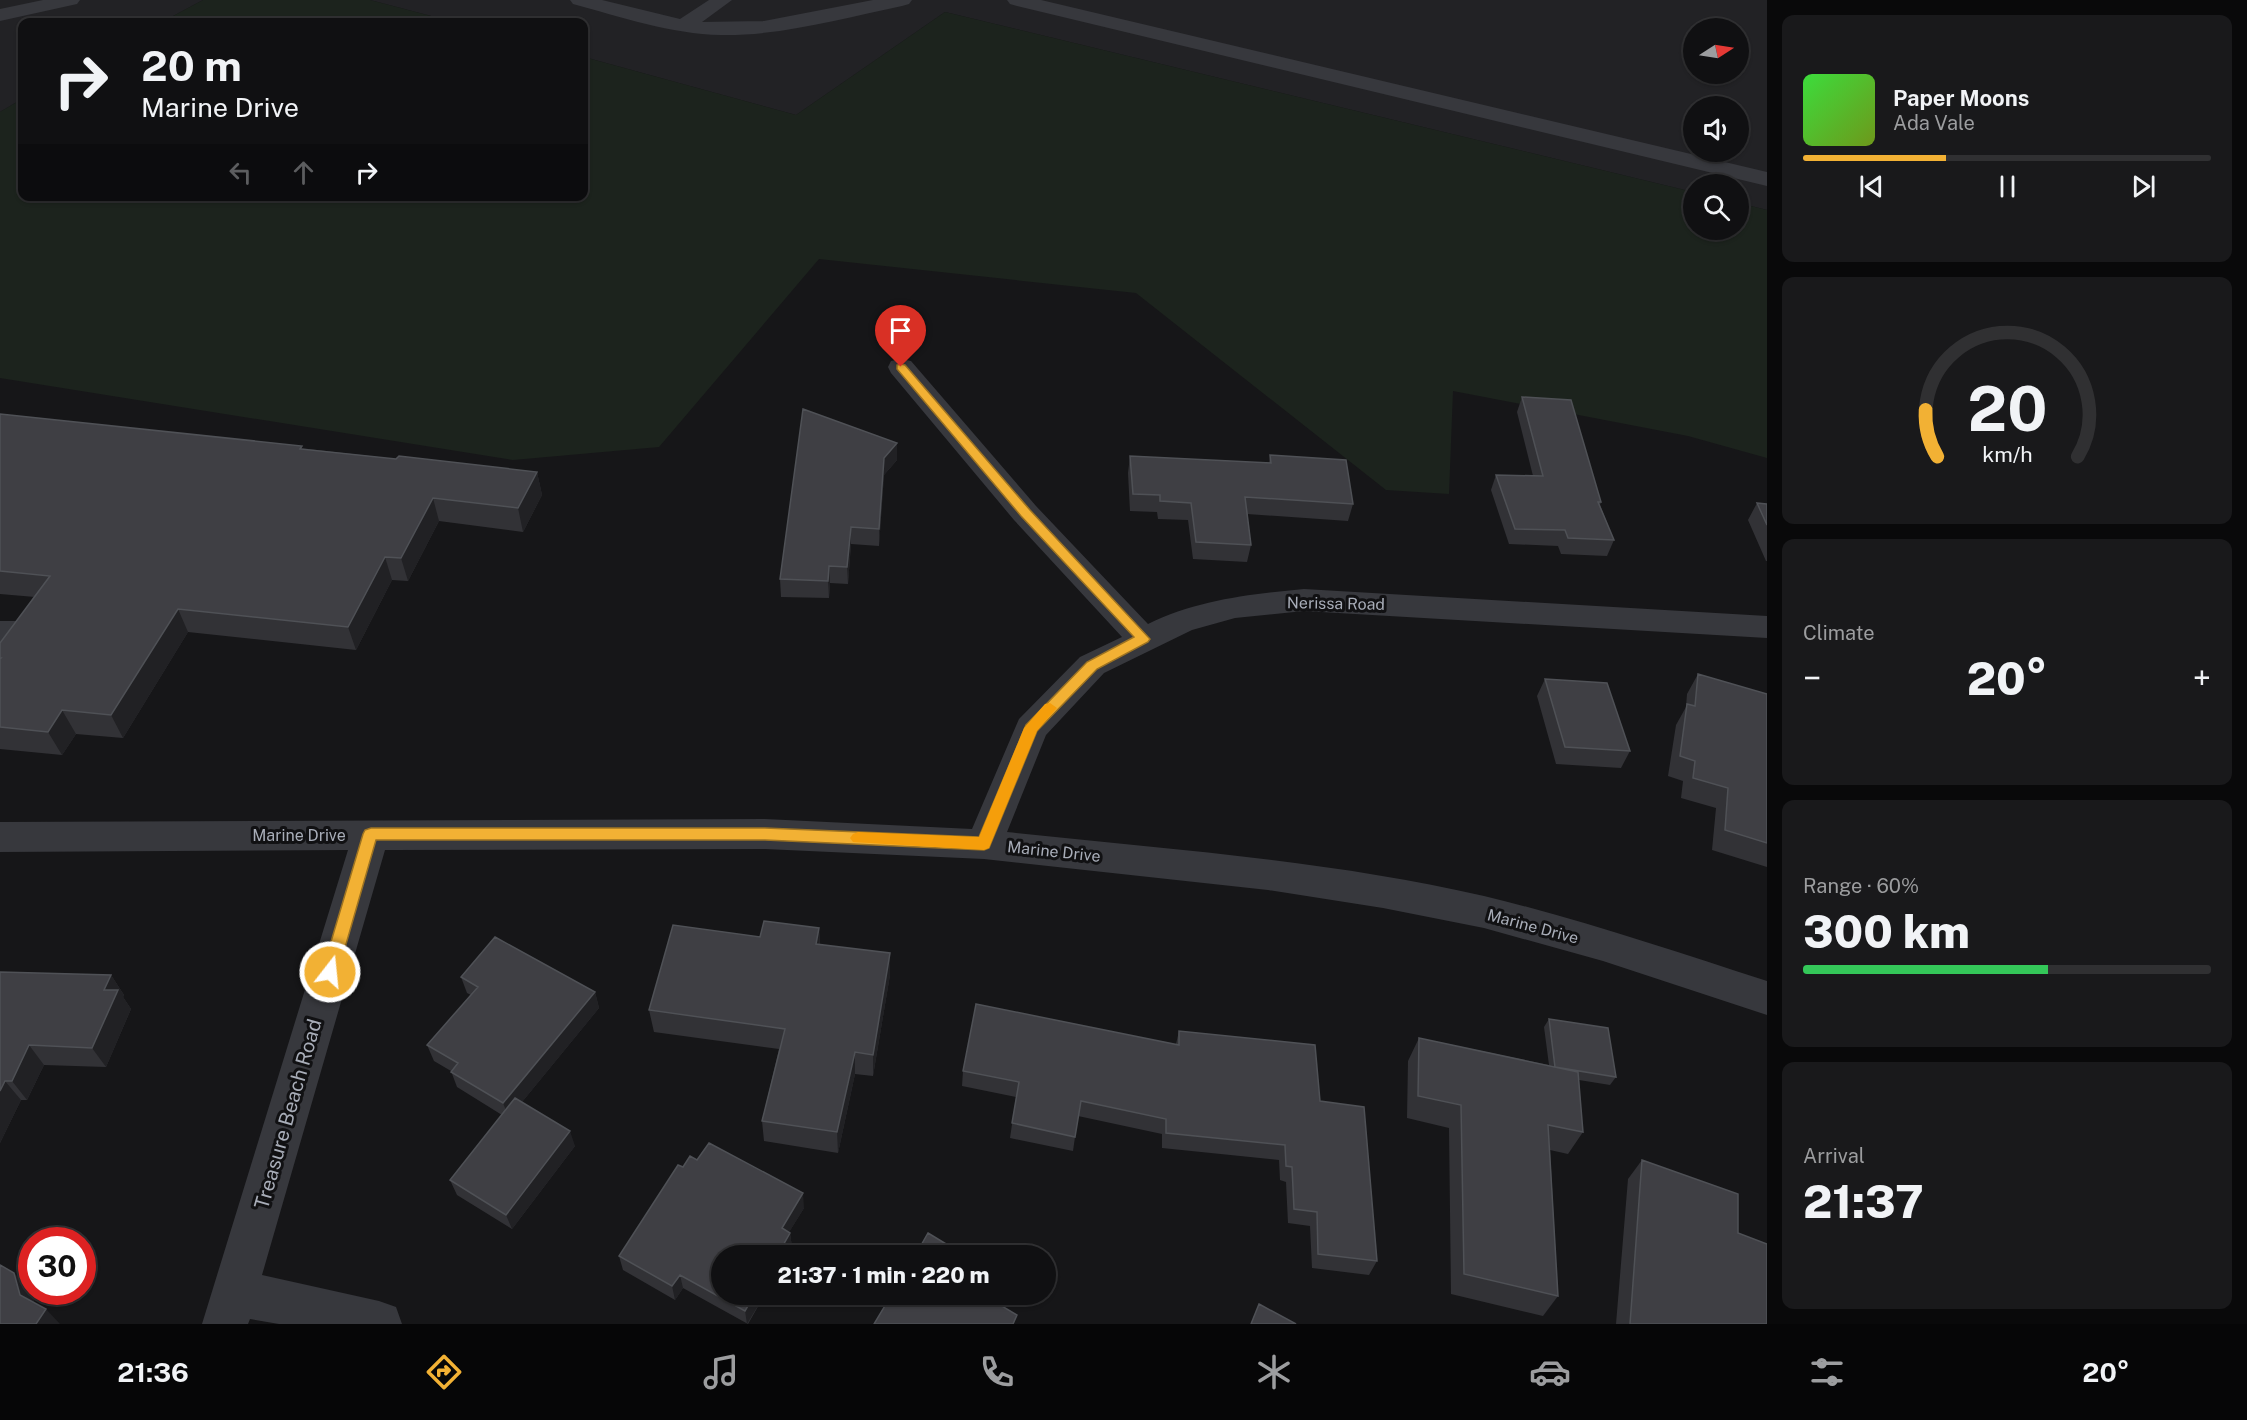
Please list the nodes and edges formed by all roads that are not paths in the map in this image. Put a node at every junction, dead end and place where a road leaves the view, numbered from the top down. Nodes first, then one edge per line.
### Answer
1 (70, 0) edge
2 (580, 0) edge
3 (723, 0) edge
4 (902, 0) edge
5 (1017, 0) edge
6 (0, 15) edge
7 (684, 25) junction
8 (1767, 179) edge
9 (901, 367) dead end
10 (1767, 627) edge
11 (1143, 639) junction
12 (371, 834) junction
13 (0, 837) edge
14 (984, 844) junction
15 (1767, 998) edge
16 (230, 1309) edge
17 (380, 1324) edge

1 - 6 street
2 - 7 street
3 - 7 street
4 - 7 street
5 - 8 street
9 - 11 street
10 - 11 street, Nerissa Road
11 - 14 street, Nerissa Road
12 - 13 street, Marine Drive
12 - 14 street, Marine Drive
12 - 16 street, Treasure Beach Road
14 - 15 street, Marine Drive
16 - 17 street

